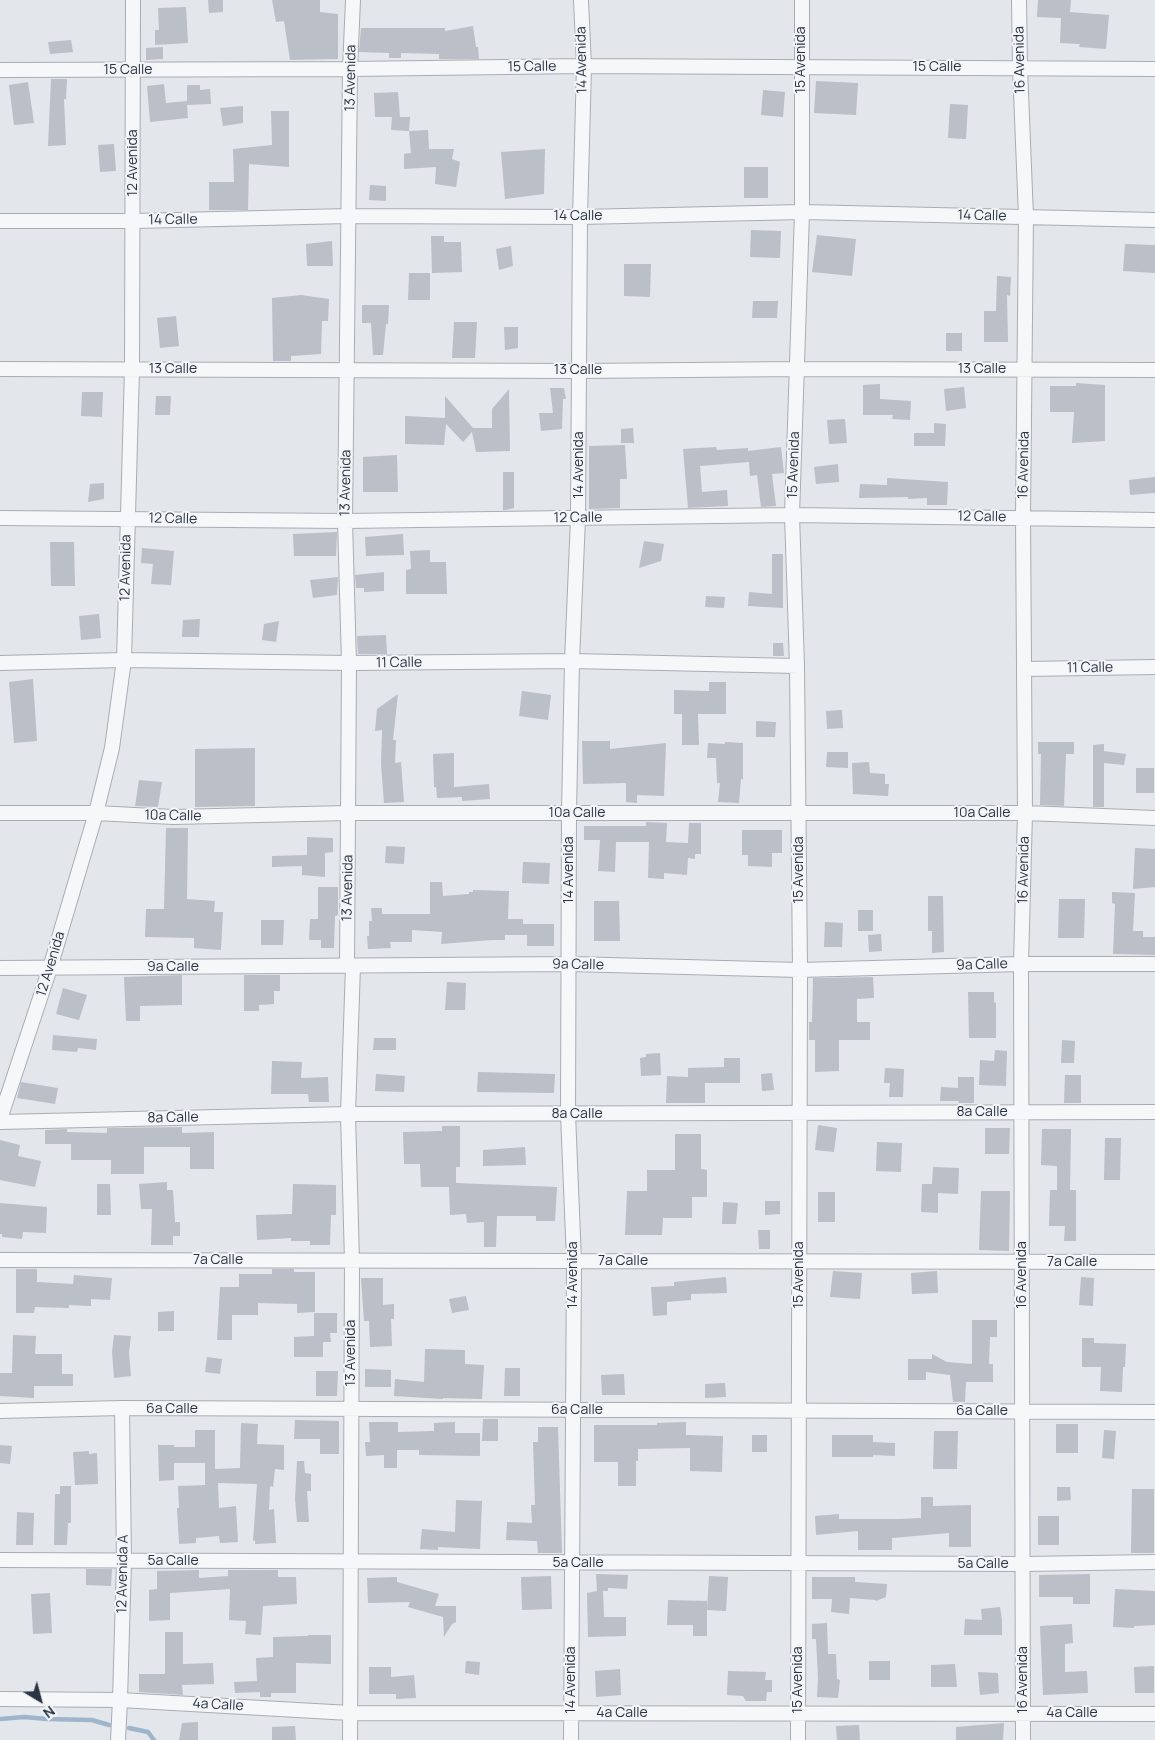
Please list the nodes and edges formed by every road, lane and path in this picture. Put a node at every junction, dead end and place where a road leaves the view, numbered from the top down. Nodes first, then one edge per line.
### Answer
1 (133, 0) edge
2 (353, 0) edge
3 (581, 0) edge
4 (802, 0) edge
5 (1019, 0) edge
6 (584, 66) junction
7 (801, 67) junction
8 (1020, 68) junction
9 (350, 69) junction
10 (1155, 69) edge
11 (0, 70) edge
12 (133, 70) junction
13 (802, 212) junction
14 (349, 216) junction
15 (580, 217) junction
16 (1026, 217) junction
17 (1155, 220) edge
18 (0, 221) edge
19 (133, 221) junction
20 (0, 369) edge
21 (132, 369) junction
22 (347, 369) junction
23 (797, 369) junction
24 (1025, 369) junction
25 (1155, 370) edge
26 (579, 371) junction
27 (792, 515) junction
28 (1023, 517) junction
29 (0, 518) edge
30 (127, 518) junction
31 (578, 518) junction
32 (1155, 520) edge
33 (345, 521) junction
34 (124, 660) junction
35 (572, 661) junction
36 (0, 663) edge
37 (349, 664) junction
38 (798, 666) junction
39 (1155, 667) edge
40 (1024, 669) junction
41 (96, 813) junction
42 (348, 813) junction
43 (569, 813) junction
44 (1025, 813) junction
45 (0, 814) edge
46 (799, 814) junction
47 (1155, 818) edge
48 (570, 964) junction
49 (1021, 964) junction
50 (1155, 964) edge
51 (350, 966) junction
52 (0, 968) edge
53 (50, 968) junction
54 (800, 970) junction
55 (799, 1112) junction
56 (1022, 1112) junction
57 (1155, 1112) edge
58 (348, 1114) junction
59 (568, 1114) junction
60 (0, 1121) edge
61 (0, 1260) edge
62 (352, 1260) junction
63 (574, 1261) junction
64 (799, 1261) junction
65 (1022, 1262) junction
66 (1155, 1262) edge
67 (122, 1408) junction
68 (351, 1409) junction
69 (573, 1410) junction
70 (799, 1410) junction
71 (0, 1411) edge
72 (1022, 1411) junction
73 (1155, 1412) edge
74 (0, 1560) edge
75 (124, 1561) junction
76 (350, 1562) junction
77 (1155, 1562) edge
78 (572, 1563) junction
79 (798, 1563) junction
80 (1023, 1564) junction
81 (0, 1699) edge
82 (120, 1700) junction
83 (350, 1713) junction
84 (571, 1713) junction
85 (798, 1713) junction
86 (1023, 1714) junction
87 (1155, 1714) edge
88 (118, 1740) edge
89 (350, 1740) edge
90 (571, 1740) edge
91 (798, 1740) edge
92 (1023, 1740) edge

1 - 12 street, 12 Avenida
2 - 9 street, 13 Avenida
3 - 6 street, 14 Avenida
4 - 7 street, 15 Avenida
5 - 8 street, 16 Avenida
6 - 7 street, 15 Calle
6 - 9 street, 15 Calle
6 - 15 street, 14 Avenida
7 - 8 street, 15 Calle
7 - 13 street, 15 Avenida
8 - 10 street, 15 Calle
8 - 16 street, 16 Avenida
9 - 12 street, 15 Calle
9 - 14 street, 13 Avenida
11 - 12 street, 15 Calle
12 - 19 street, 12 Avenida
13 - 15 street, 14 Calle
13 - 16 street, 14 Calle
13 - 23 street, 15 Avenida
14 - 15 street, 14 Calle
14 - 19 street, 14 Calle
14 - 22 street, 13 Avenida
15 - 26 street, 14 Avenida
16 - 17 street, 14 Calle
16 - 24 street, 16 Avenida
18 - 19 street, 14 Calle
19 - 21 street, 12 Avenida
20 - 21 street, 13 Calle
21 - 22 street, 13 Calle
21 - 30 street, 12 Avenida
22 - 26 street, 13 Calle
22 - 33 street, 13 Avenida
23 - 24 street, 13 Calle
23 - 26 street, 13 Calle
23 - 27 street, 15 Avenida
24 - 25 street, 13 Calle
24 - 28 street, 16 Avenida
26 - 31 street, 14 Avenida
27 - 28 street, 12 Calle
27 - 31 street, 12 Calle
27 - 38 street, 15 Avenida
28 - 32 street, 12 Calle
28 - 40 street, 16 Avenida
29 - 30 street, 12 Calle
30 - 33 street, 12 Calle
30 - 34 street, 12 Avenida
31 - 33 street, 12 Calle
31 - 35 street, 14 Avenida
33 - 37 street, 13 Avenida
34 - 36 street, 11 Calle
34 - 37 street, 11 Calle
34 - 41 street, 12 Avenida
35 - 37 street, 11 Calle
35 - 38 street, 11 Calle
35 - 43 street, 14 Avenida
37 - 42 street, 13 Avenida
38 - 46 street, 15 Avenida
39 - 40 street, 11 Calle
40 - 44 street, 16 Avenida
41 - 42 street, 10a Calle
41 - 45 street, 10a Calle
41 - 53 street, 12 Avenida
42 - 43 street, 10a Calle
42 - 51 street, 13 Avenida
43 - 46 street, 10a Calle
43 - 48 street, 14 Avenida
44 - 46 street, 10a Calle
44 - 47 street, 10a Calle
44 - 49 street, 16 Avenida
46 - 54 street, 15 Avenida
48 - 51 street, 9a Calle
48 - 54 street, 9a Calle
48 - 59 street, 14 Avenida
49 - 50 street, 9a Calle
49 - 54 street, 9a Calle
49 - 56 street, 16 Avenida
51 - 53 street, 9a Calle
51 - 58 street, 13 Avenida
52 - 53 street, 9a Calle
53 - 60 street, 12 Avenida
54 - 55 street, 15 Avenida
55 - 56 street, 8a Calle
55 - 59 street, 8a Calle
55 - 64 street, 15 Avenida
56 - 57 street, 8a Calle
56 - 65 street, 16 Avenida
58 - 59 street, 8a Calle
58 - 60 street, 8a Calle
58 - 62 street, 13 Avenida
59 - 63 street, 14 Avenida
61 - 62 street, 7a Calle
62 - 63 street, 7a Calle
62 - 68 street, 13 Avenida
63 - 64 street, 7a Calle
63 - 69 street, 14 Avenida
64 - 65 street, 7a Calle
64 - 70 street, 15 Avenida
65 - 66 street, 7a Calle
65 - 72 street, 16 Avenida
67 - 68 street, 6a Calle
67 - 71 street, 6a Calle
67 - 75 street, 12 Avenida A
68 - 69 street, 6a Calle
68 - 76 street, 13 Avenida
69 - 70 street, 6a Calle
69 - 78 street, 14 Avenida
70 - 72 street, 6a Calle
70 - 79 street, 15 Avenida
72 - 73 street, 6a Calle
72 - 80 street, 16 Avenida
74 - 75 street, 5a Calle
75 - 76 street, 5a Calle
75 - 82 street, 12 Avenida A
76 - 78 street, 5a Calle
76 - 83 street, 13 Avenida
77 - 80 street, 5a Calle
78 - 79 street, 5a Calle
78 - 84 street, 14 Avenida
79 - 80 street, 5a Calle
79 - 85 street, 15 Avenida
80 - 86 street, 16 Avenida
81 - 82 street, 4a Calle
82 - 83 street, 4a Calle
82 - 88 street, 12 Avenida A
83 - 84 street, 4a Calle
83 - 89 street, 13 Avenida
84 - 85 street, 4a Calle
84 - 90 street, 14 Avenida
85 - 86 street, 4a Calle
85 - 91 street, 15 Avenida
86 - 87 street, 4a Calle
86 - 92 street, 16 Avenida

